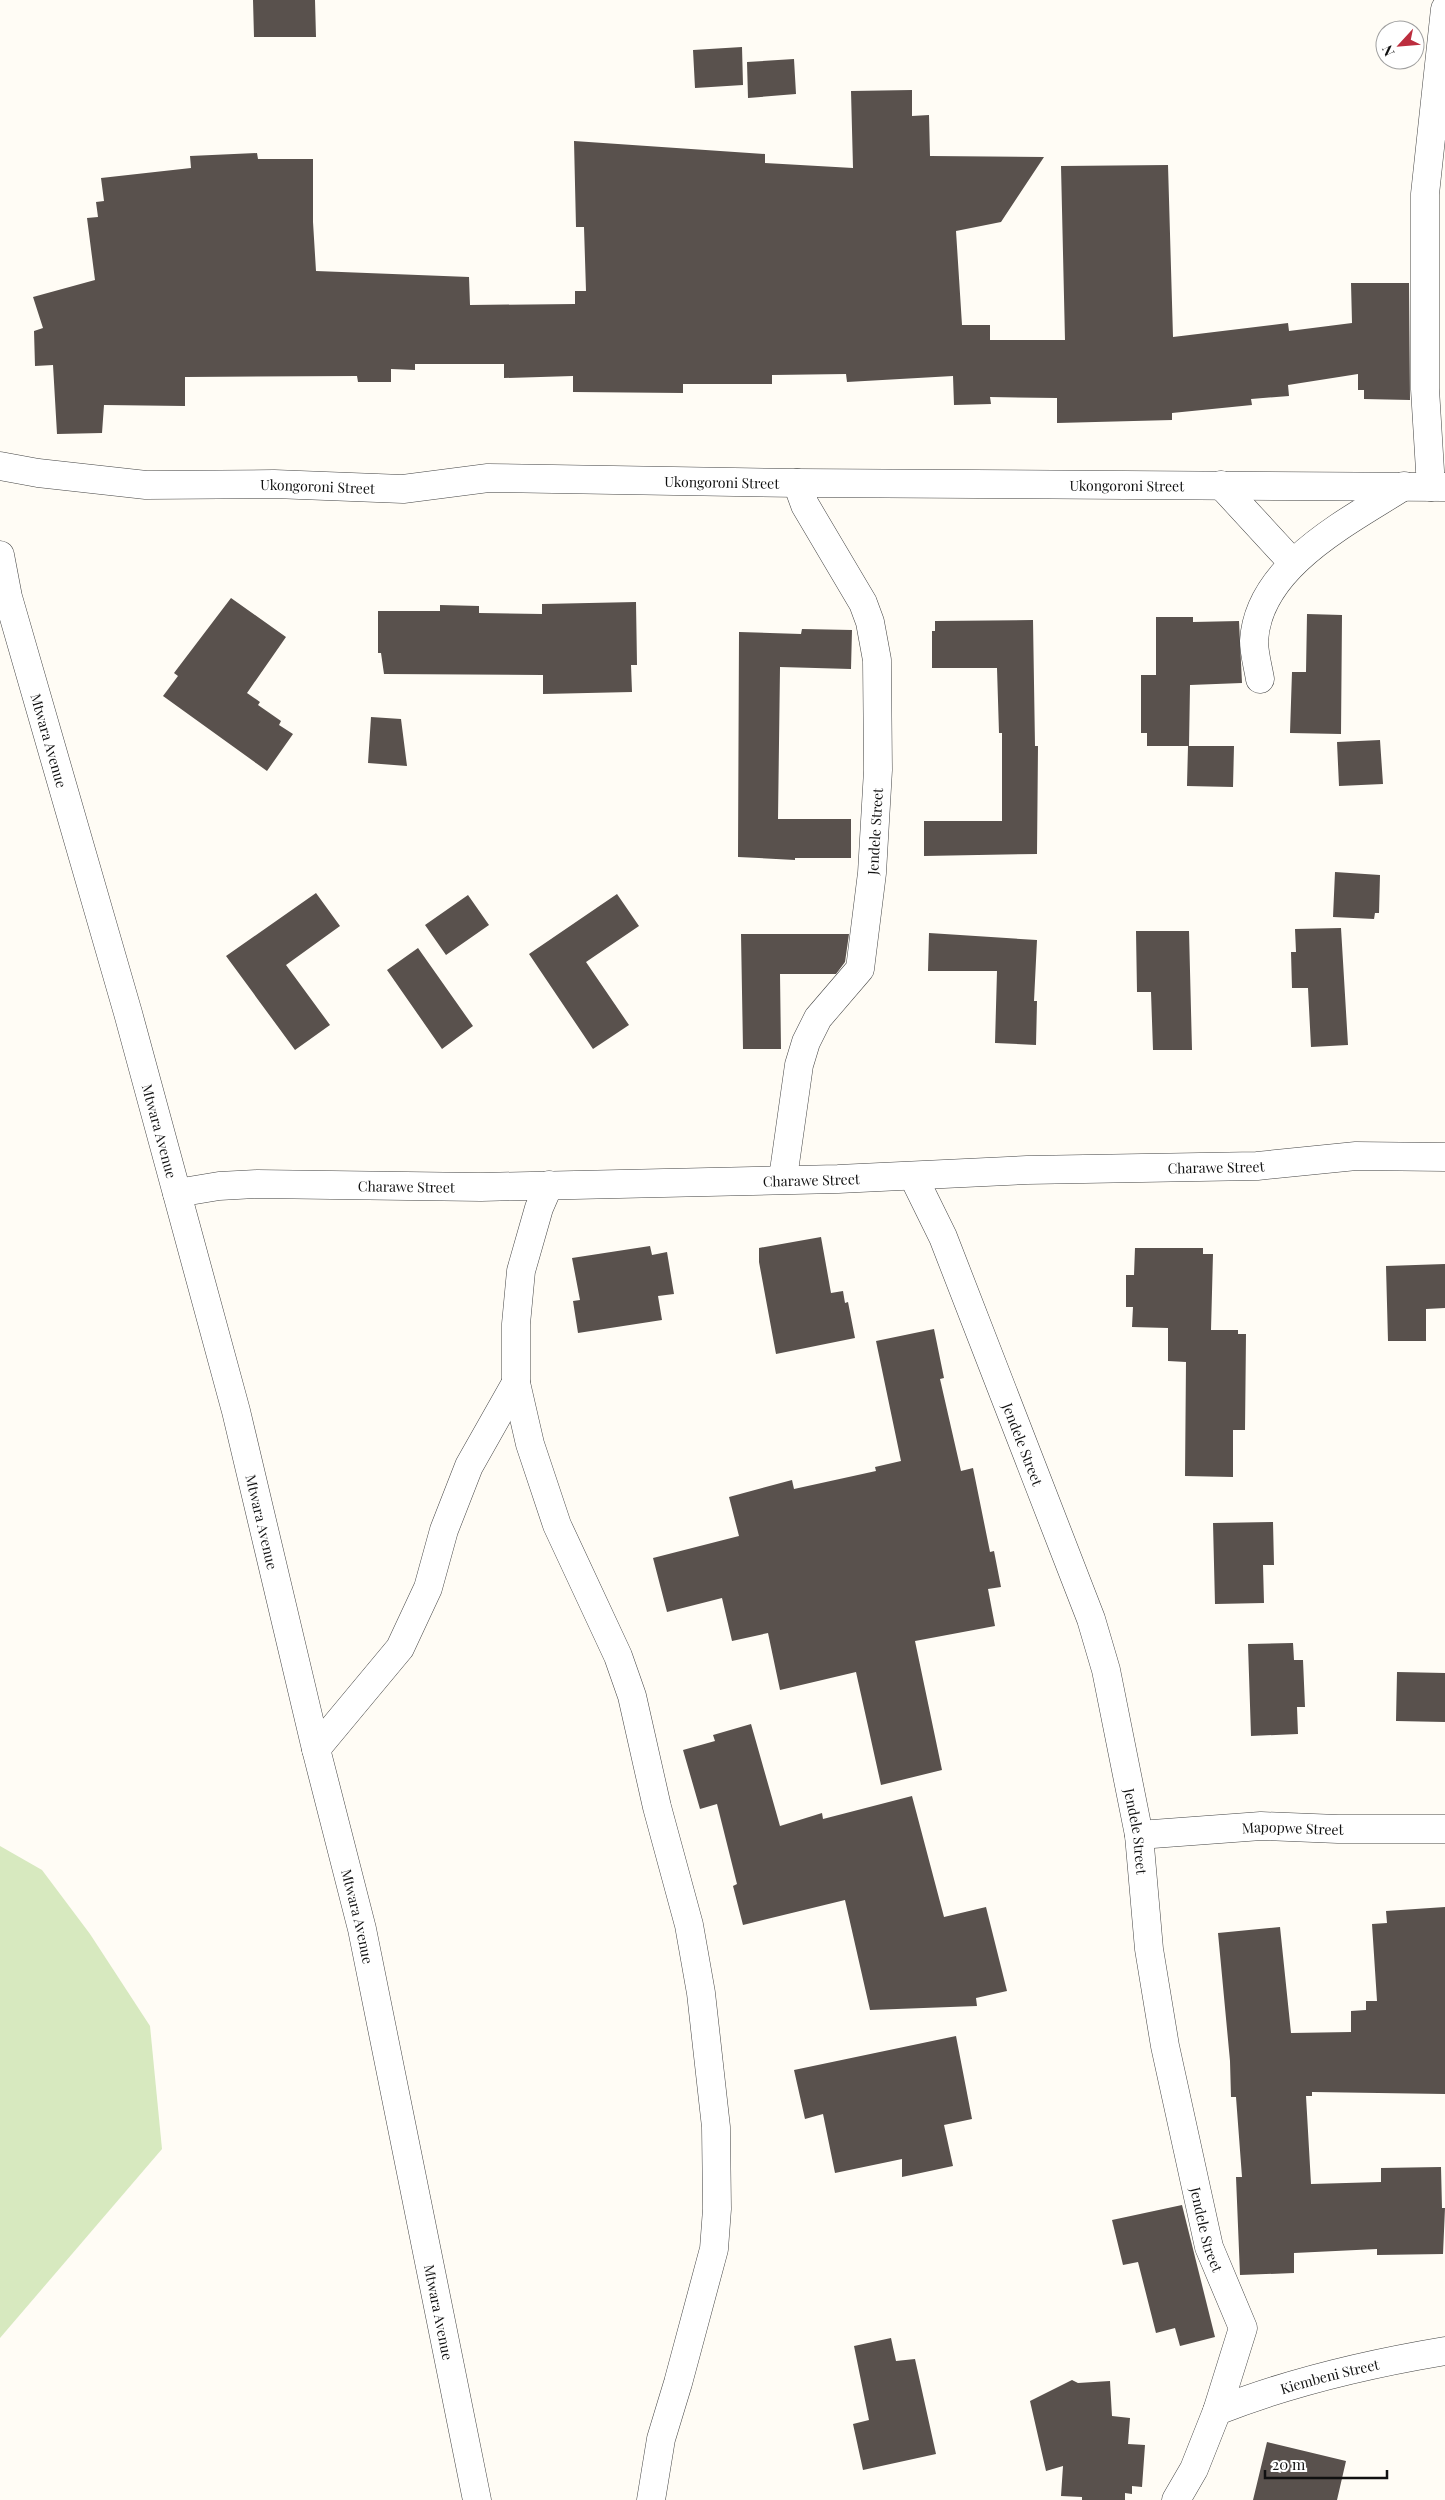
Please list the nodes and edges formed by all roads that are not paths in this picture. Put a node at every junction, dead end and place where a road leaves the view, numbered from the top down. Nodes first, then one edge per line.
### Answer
1 (1445, 9) edge
2 (0, 466) edge
3 (797, 483) junction
4 (1221, 485) junction
5 (1404, 486) junction
6 (1438, 487) edge
7 (0, 555) edge
8 (1293, 563) junction
9 (1260, 679) dead end
10 (1445, 1157) edge
11 (913, 1176) junction
12 (783, 1178) junction
13 (549, 1185) junction
14 (177, 1193) junction
15 (516, 1383) junction
16 (316, 1749) junction
17 (1445, 1828) edge
18 (1139, 1835) junction
19 (1445, 2351) edge
20 (1217, 2411) junction
21 (477, 2500) edge
22 (651, 2500) edge
23 (1176, 2500) edge

1 - 6 street
2 - 3 street, Ukongoroni Street
3 - 4 street, Ukongoroni Street
3 - 12 street, Jendele Street
4 - 5 street, Ukongoroni Street
4 - 8 street
5 - 6 street, Ukongoroni Street
5 - 8 street
7 - 14 street, Mtwara Avenue
8 - 9 street
10 - 11 street, Charawe Street
11 - 12 street, Charawe Street
11 - 18 street, Jendele Street
12 - 13 street, Charawe Street
13 - 14 street, Charawe Street
13 - 15 street
14 - 16 street, Mtwara Avenue
15 - 16 street
15 - 22 street
16 - 21 street, Mtwara Avenue
17 - 18 street, Mapopwe Street
18 - 20 street, Jendele Street
19 - 20 street, Kiembeni Street
20 - 23 street, Jendele Street

